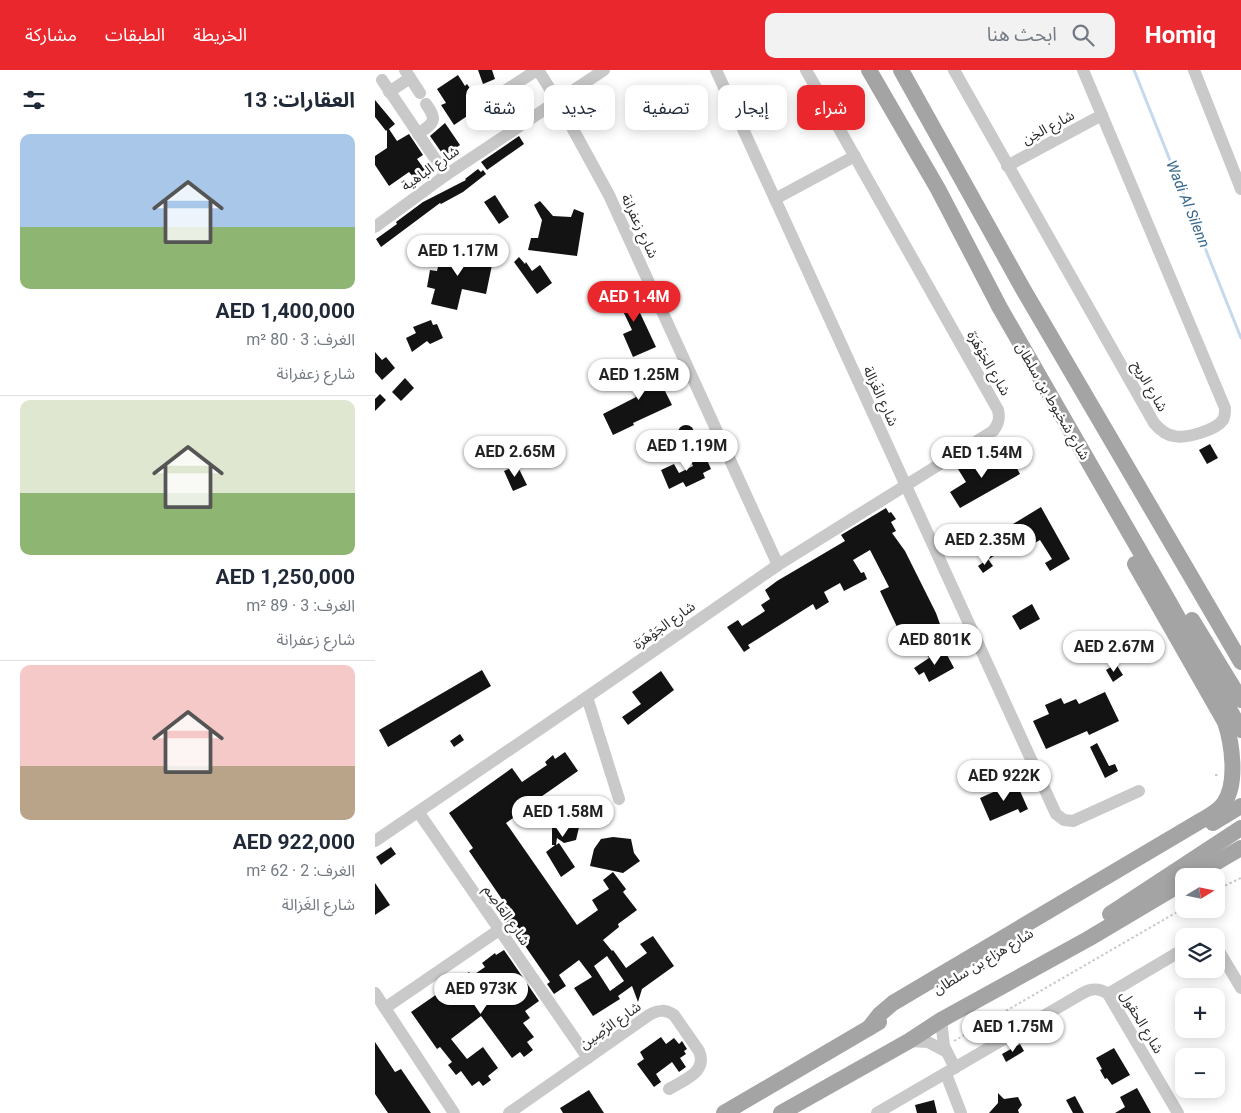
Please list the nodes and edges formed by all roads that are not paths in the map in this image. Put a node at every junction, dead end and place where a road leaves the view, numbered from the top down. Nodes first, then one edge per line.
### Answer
1 (537, 70) edge
2 (604, 70) edge
3 (716, 70) edge
4 (806, 70) edge
5 (869, 70) edge
6 (901, 70) edge
7 (954, 70) edge
8 (1083, 70) edge
9 (1194, 70) edge
10 (407, 74) edge
11 (382, 80) dead end
12 (514, 85) edge
13 (547, 85) edge
14 (580, 85) edge
15 (389, 92) junction
16 (544, 109) edge
17 (1102, 114) junction
18 (574, 130) edge
19 (418, 134) junction
20 (855, 156) junction
21 (1007, 166) junction
22 (446, 175) junction
23 (1241, 189) edge
24 (775, 199) junction
25 (375, 227) edge
26 (905, 485) junction
27 (1125, 526) junction
28 (1137, 547) junction
29 (778, 565) junction
30 (1241, 662) edge
31 (587, 698) junction
32 (1241, 700) edge
33 (1241, 730) edge
34 (1139, 791) dead end
35 (619, 799) dead end
36 (1241, 806) edge
37 (419, 813) junction
38 (1241, 828) edge
39 (375, 841) edge
40 (1241, 848) edge
41 (1241, 862) edge
42 (1211, 865) junction
43 (1206, 868) edge
44 (1175, 887) edge
45 (499, 930) junction
46 (1066, 951) junction
47 (1175, 954) edge
48 (1225, 961) edge
49 (1241, 988) edge
50 (375, 993) edge
51 (1108, 994) junction
52 (385, 1008) junction
53 (941, 1020) junction
54 (869, 1028) junction
55 (909, 1040) junction
56 (945, 1049) junction
57 (589, 1058) junction
58 (951, 1071) junction
59 (669, 1089) dead end
60 (454, 1113) edge
61 (509, 1113) edge
62 (724, 1113) edge
63 (781, 1113) edge
64 (877, 1113) edge
65 (961, 1113) edge
66 (1178, 1113) edge

1 - 12 street
1 - 13 street, شارع زعفرانة
2 - 14 street, شارع الباهية
3 - 24 street, شارع الغَزالة
4 - 20 street, شارع الجَوْهَرَة
5 - 27 main road, شارع شخبوط بن سلطان
6 - 30 main road
7 - 21 street, شارع الريح
8 - 17 street, شارع الريح
9 - 23 street
10 - 15 street
10 - 19 street
11 - 15 street
15 - 19 street
16 - 22 street, شارع الباهية
17 - 21 street, شارع الخِن
17 - 21 street, شارع الريح
18 - 29 street, شارع زعفرانة
19 - 22 street
20 - 24 street
20 - 26 street, شارع الجَوْهَرَة
22 - 25 street, شارع الباهية
24 - 26 street, شارع الغَزالة
26 - 29 street, شارع الجَوْهَرَة
26 - 34 street, شارع الغَزالة
27 - 28 main road, شارع شخبوط بن سلطان
27 - 54 main road
28 - 32 main road
28 - 33 main road, شارع شخبوط بن سلطان
29 - 31 street, شارع الجَوْهَرَة
31 - 35 street
31 - 37 street, شارع الجَوْهَرَة
36 - 54 main road, شارع هزاع بن سلطان
37 - 39 street, شارع الجَوْهَرَة
37 - 45 street, شارع العَاصِم
38 - 46 main road
40 - 42 main road
41 - 42 main road
42 - 43 main road
44 - 46 main road
45 - 52 street
45 - 57 street, شارع العَاصِم
46 - 53 main road
47 - 51 street
48 - 49 street
50 - 52 street
51 - 58 street, شارع الحقول
51 - 66 street, شارع الحقول
52 - 60 street
53 - 55 main road
53 - 56 street
54 - 62 main road, شارع هزاع بن سلطان
55 - 56 street
55 - 63 main road
56 - 58 street
57 - 59 street, شارع الرَّصِين
57 - 61 street, شارع الرَّصِين
58 - 64 street, شارع الحقول
58 - 65 street

